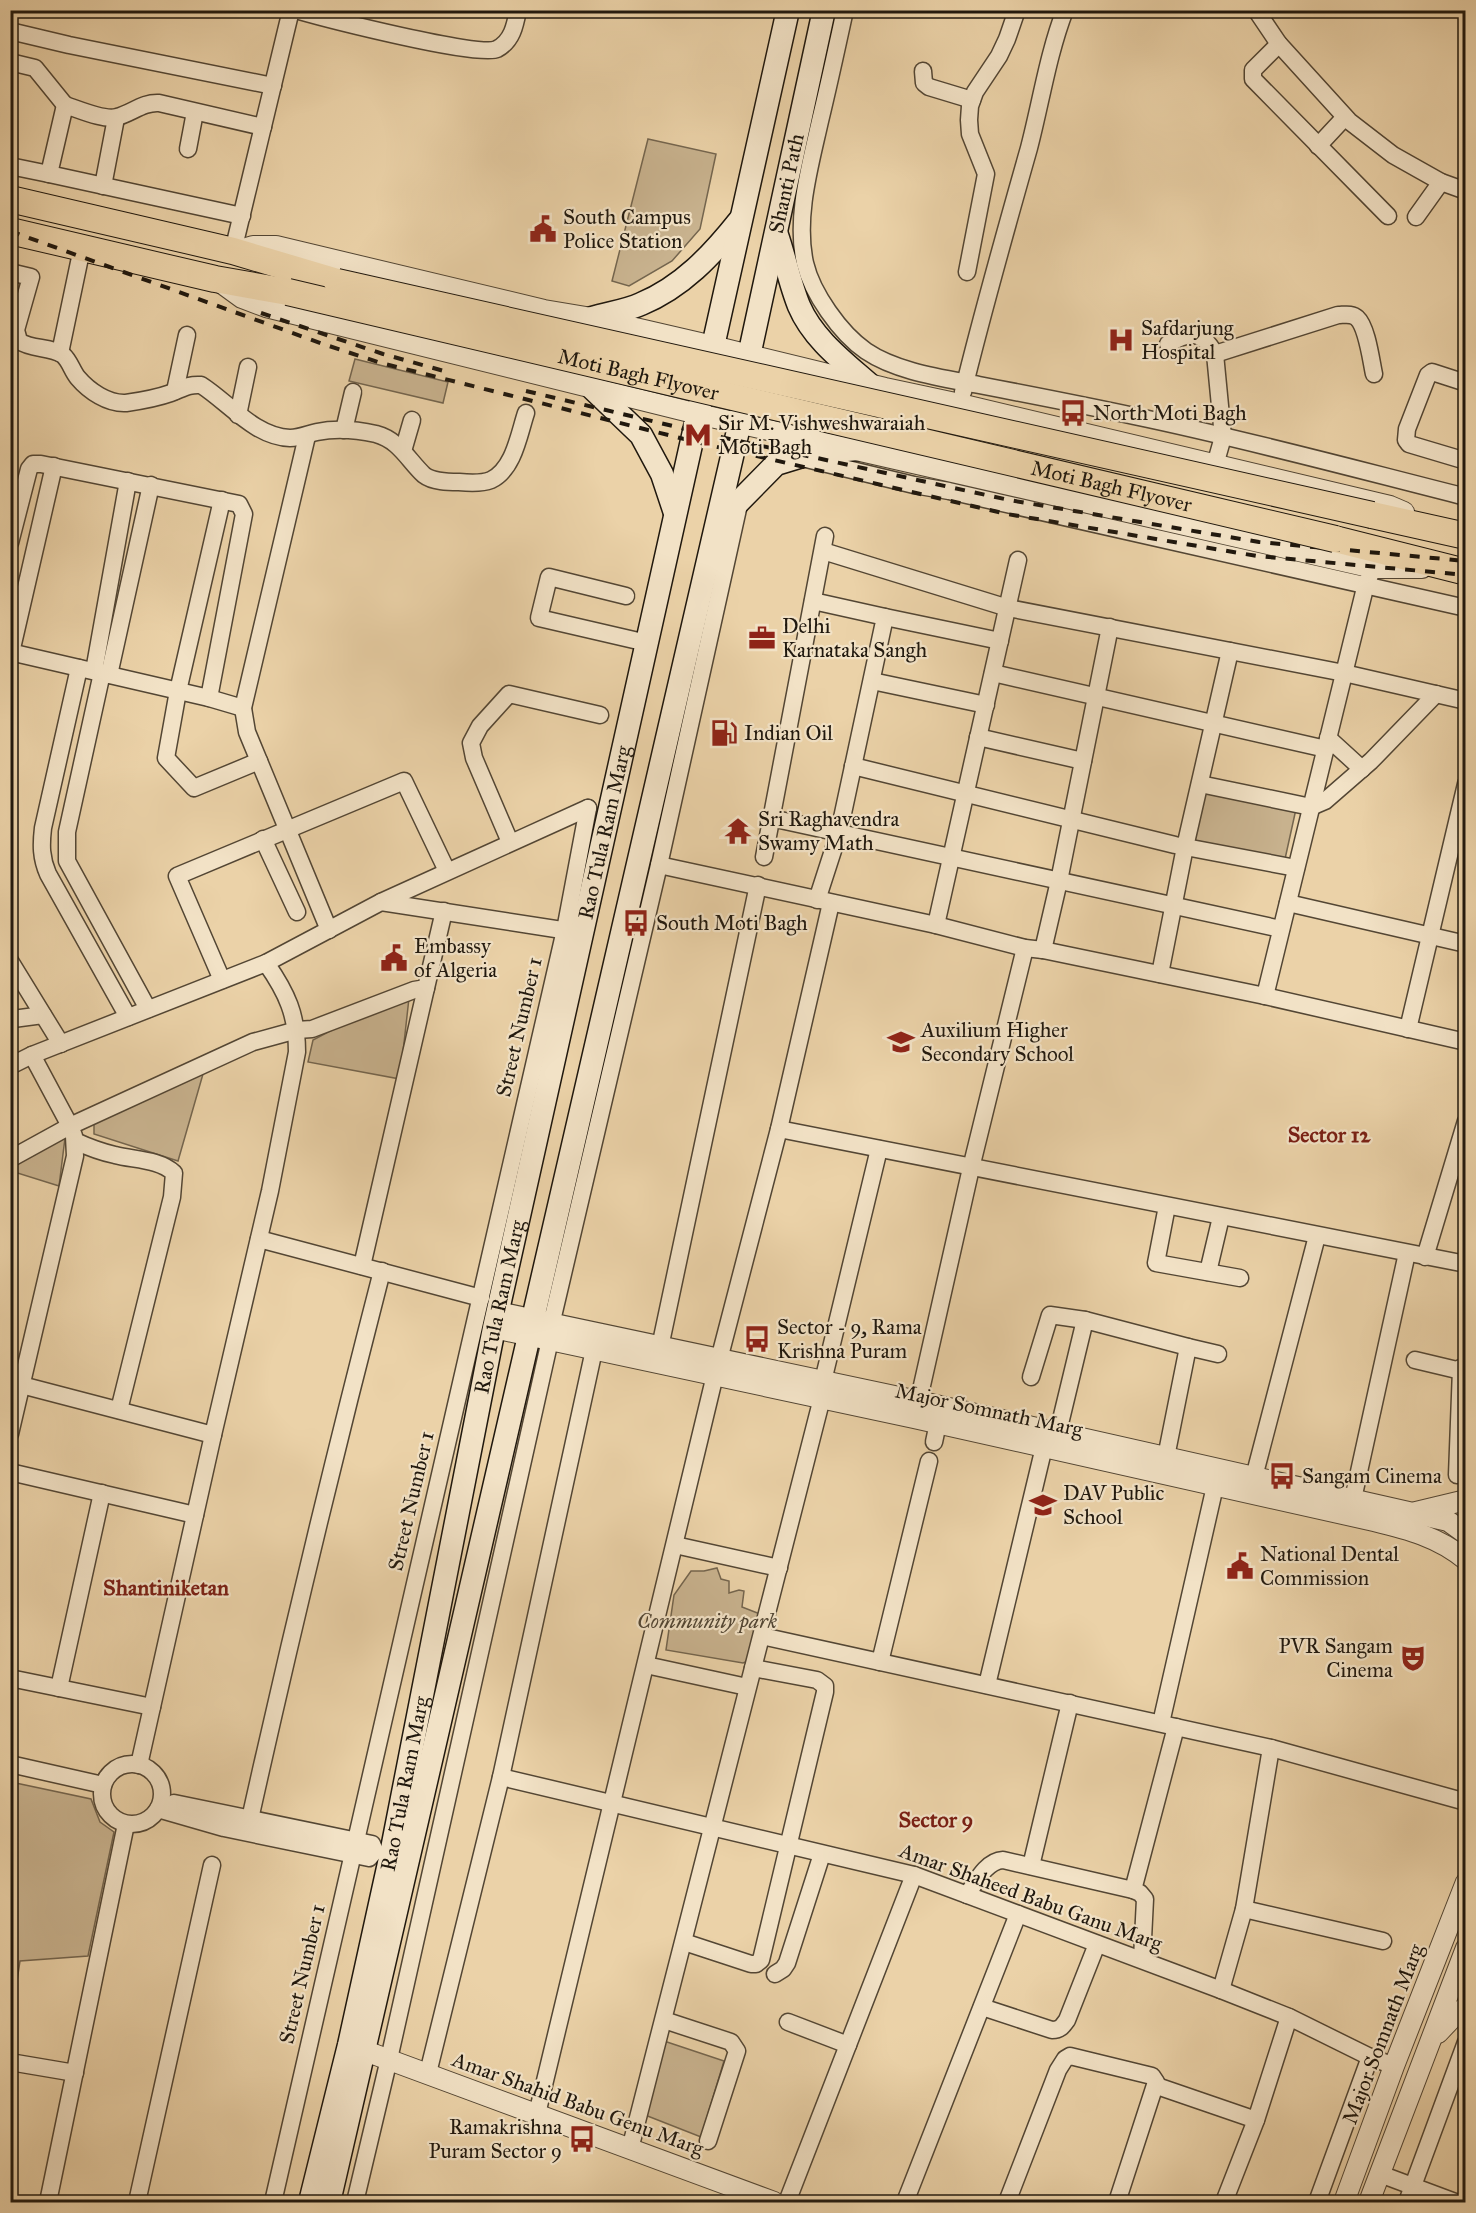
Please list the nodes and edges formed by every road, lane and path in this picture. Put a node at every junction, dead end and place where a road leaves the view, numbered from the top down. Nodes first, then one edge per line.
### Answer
1 (291, 10) edge
2 (296, 10) edge
3 (518, 10) edge
4 (788, 10) edge
5 (824, 10) edge
6 (845, 10) edge
7 (1017, 10) edge
8 (1065, 10) edge
9 (1256, 10) edge
10 (10, 31) edge
11 (1279, 44) junction
12 (10, 62) edge
13 (923, 70) dead end
14 (273, 86) junction
15 (972, 100) junction
16 (65, 105) junction
17 (195, 112) junction
18 (1345, 117) junction
19 (116, 118) junction
20 (263, 127) junction
21 (1318, 146) junction
22 (188, 149) dead end
23 (10, 166) edge
24 (49, 174) junction
25 (1442, 182) junction
26 (103, 186) junction
27 (1466, 191) edge
28 (10, 199) edge
29 (242, 216) junction
30 (743, 216) junction
31 (1388, 216) dead end
32 (1416, 217) dead end
33 (10, 231) edge
34 (777, 234) junction
35 (82, 248) junction
36 (233, 252) junction
37 (10, 272) edge
38 (967, 272) dead end
39 (215, 279) junction
40 (17, 298) edge
41 (544, 310) junction
42 (592, 318) junction
43 (187, 335) dead end
44 (15, 343) edge
45 (1168, 344) dead end
46 (713, 345) junction
47 (60, 353) junction
48 (1215, 354) junction
49 (750, 356) junction
50 (248, 367) dead end
51 (529, 371) junction
52 (1374, 374) dead end
53 (966, 382) junction
54 (1466, 383) edge
55 (878, 387) junction
56 (594, 389) junction
57 (175, 391) junction
58 (353, 392) dead end
59 (960, 404) junction
60 (526, 413) dead end
61 (698, 414) junction
62 (238, 415) junction
63 (412, 420) dead end
64 (740, 422) junction
65 (344, 430) junction
66 (307, 436) junction
67 (1223, 437) junction
68 (862, 450) junction
69 (404, 451) junction
70 (795, 457) junction
71 (1466, 461) edge
72 (1215, 465) junction
73 (54, 466) junction
74 (128, 481) junction
75 (151, 485) junction
76 (1466, 497) edge
77 (740, 499) junction
78 (222, 500) junction
79 (1032, 500) junction
80 (676, 515) junction
81 (716, 524) junction
82 (1461, 536) edge
83 (10, 543) edge
84 (1018, 560) dead end
85 (1456, 570) edge
86 (1370, 577) junction
87 (626, 596) dead end
88 (813, 601) junction
89 (1008, 608) junction
90 (1466, 608) edge
91 (885, 617) junction
92 (1110, 627) junction
93 (1000, 641) junction
94 (647, 643) junction
95 (1230, 651) junction
96 (11, 654) edge
97 (96, 672) junction
98 (993, 673) junction
99 (1344, 673) junction
100 (872, 681) junction
101 (178, 691) junction
102 (1436, 694) junction
103 (1096, 697) junction
104 (209, 698) junction
105 (1466, 701) edge
106 (986, 705) junction
107 (243, 708) junction
108 (600, 715) dead end
109 (1213, 724) junction
110 (978, 737) junction
111 (1327, 744) junction
112 (259, 761) junction
113 (1083, 761) junction
114 (854, 766) junction
115 (1362, 769) junction
116 (1200, 784) junction
117 (1466, 784) edge
118 (966, 793) junction
119 (1311, 807) junction
120 (771, 818) junction
121 (1071, 819) junction
122 (1455, 829) junction
123 (287, 830) junction
124 (839, 832) junction
125 (263, 840) junction
126 (510, 842) junction
127 (1466, 842) edge
128 (1185, 847) junction
129 (764, 857) dead end
130 (951, 857) junction
131 (69, 866) junction
132 (659, 866) junction
133 (1296, 868) junction
134 (447, 871) junction
135 (48, 874) junction
136 (1059, 880) junction
137 (758, 885) junction
138 (824, 901) junction
139 (381, 902) junction
140 (1287, 903) junction
141 (1174, 906) junction
142 (444, 911) junction
143 (297, 912) dead end
144 (936, 925) junction
145 (1281, 929) junction
146 (329, 930) junction
147 (574, 932) junction
148 (1430, 935) junction
149 (1466, 944) edge
150 (1025, 948) junction
151 (1042, 950) junction
152 (10, 961) edge
153 (266, 963) junction
154 (1160, 974) junction
155 (222, 980) junction
156 (426, 988) junction
157 (1265, 996) junction
158 (148, 1009) junction
159 (10, 1014) edge
160 (43, 1015) junction
161 (128, 1017) junction
162 (1408, 1029) junction
163 (297, 1030) junction
164 (1466, 1042) edge
165 (61, 1044) junction
166 (32, 1055) junction
167 (10, 1066) edge
168 (1465, 1122) edge
169 (779, 1129) junction
170 (72, 1133) junction
171 (879, 1149) junction
172 (10, 1159) edge
173 (971, 1168) junction
174 (1167, 1206) junction
175 (1221, 1217) junction
176 (1317, 1236) junction
177 (260, 1239) junction
178 (1407, 1253) junction
179 (1425, 1257) junction
180 (1466, 1264) edge
181 (362, 1266) junction
182 (382, 1271) junction
183 (1208, 1272) junction
184 (1240, 1278) dead end
185 (481, 1298) junction
186 (496, 1320) junction
187 (1085, 1320) junction
188 (541, 1330) junction
189 (660, 1347) junction
190 (1188, 1347) junction
191 (594, 1350) junction
192 (1218, 1354) dead end
193 (1415, 1360) dead end
194 (718, 1368) junction
195 (1463, 1376) edge
196 (1031, 1377) dead end
197 (16, 1383) edge
198 (822, 1390) junction
199 (119, 1410) junction
200 (916, 1410) junction
201 (1058, 1432) junction
202 (10, 1434) edge
203 (213, 1435) junction
204 (1044, 1447) junction
205 (1166, 1456) junction
206 (929, 1461) dead end
207 (10, 1472) edge
208 (1457, 1476) dead end
209 (1217, 1477) junction
210 (1254, 1477) junction
211 (102, 1493) junction
212 (1353, 1499) junction
213 (1466, 1500) edge
214 (1413, 1513) junction
215 (195, 1515) junction
216 (1457, 1519) edge
217 (1466, 1534) edge
218 (675, 1545) junction
219 (1466, 1560) edge
220 (779, 1568) junction
221 (762, 1636) junction
222 (880, 1662) junction
223 (646, 1665) junction
224 (753, 1668) junction
225 (10, 1678) edge
226 (987, 1685) junction
227 (747, 1687) junction
228 (59, 1688) junction
229 (1070, 1704) junction
230 (152, 1707) junction
231 (1168, 1725) junction
232 (1271, 1748) junction
233 (10, 1764) edge
234 (140, 1765) junction
235 (501, 1777) junction
236 (104, 1785) junction
237 (1466, 1802) edge
238 (613, 1803) junction
239 (160, 1805) junction
240 (250, 1819) junction
241 (126, 1824) junction
242 (713, 1827) junction
243 (294, 1835) junction
244 (788, 1846) junction
245 (353, 1847) junction
246 (383, 1853) junction
247 (822, 1854) junction
248 (212, 1865) dead end
249 (1031, 1866) junction
250 (914, 1875) junction
251 (1466, 1882) edge
252 (1133, 1890) junction
253 (967, 1894) junction
254 (1244, 1910) junction
255 (1018, 1914) junction
256 (1447, 1933) junction
257 (1466, 1940) edge
258 (1383, 1941) dead end
259 (684, 1942) junction
260 (1097, 1944) junction
261 (1438, 1956) junction
262 (1142, 1959) junction
263 (1464, 1959) edge
264 (776, 1974) dead end
265 (1221, 1990) junction
266 (982, 2007) junction
267 (1466, 2007) edge
268 (1289, 2017) junction
269 (664, 2019) junction
270 (788, 2022) dead end
271 (1466, 2042) edge
272 (849, 2045) junction
273 (1429, 2045) junction
274 (357, 2047) junction
275 (1370, 2057) junction
276 (389, 2059) junction
277 (10, 2062) edge
278 (1394, 2066) junction
279 (75, 2073) junction
280 (428, 2073) junction
281 (1156, 2086) junction
282 (537, 2114) junction
283 (1256, 2120) junction
284 (708, 2141) dead end
285 (630, 2149) junction
286 (1380, 2174) junction
287 (1410, 2195) edge
288 (48, 2202) edge
289 (137, 2202) edge
290 (273, 2202) edge
291 (310, 2202) edge
292 (329, 2202) edge
293 (355, 2202) edge
294 (774, 2202) edge
295 (787, 2202) edge
296 (905, 2202) edge
297 (1007, 2202) edge
298 (1117, 2202) edge
299 (1224, 2202) edge
300 (1317, 2202) edge
301 (1344, 2202) edge
302 (1369, 2202) edge
303 (1455, 2202) edge

1 - 14 street
2 - 3 street
4 - 30 main road, Shanti Path
5 - 34 main road, Shanti Path
6 - 53 street
7 - 15 street
8 - 53 street
9 - 11 street
10 - 14 street
11 - 18 street
11 - 21 street
12 - 16 street
13 - 15 street
14 - 20 street
15 - 38 street
16 - 19 street
16 - 24 street
17 - 19 street
17 - 20 street
17 - 22 street
18 - 21 street
18 - 25 street
19 - 26 street
20 - 29 street
21 - 31 street
23 - 24 street
24 - 26 street
25 - 27 street
25 - 32 street
26 - 29 street
28 - 36 main road, Moti Bagh Flyover
29 - 36 street
30 - 42 main road
30 - 46 main road, Shanti Path
33 - 35 main road, Moti Bagh Flyover
34 - 49 main road, Shanti Path
34 - 55 main road
35 - 39 main road, Moti Bagh Flyover
35 - 47 street
36 - 41 street
36 - 82 main road, Moti Bagh Flyover, bridge
37 - 40 street
39 - 51 street
39 - 85 main road, Moti Bagh Flyover, bridge
40 - 44 street
41 - 42 street
41 - 51 street
42 - 46 street
43 - 57 street
44 - 47 street
45 - 48 street
46 - 49 street
46 - 61 main road, Shanti Path
47 - 57 street
48 - 52 street
48 - 67 street
49 - 55 street
49 - 64 main road, Shanti Path
50 - 62 street
51 - 56 street
53 - 59 street
53 - 67 street
54 - 71 street
55 - 59 street
55 - 68 street
56 - 61 street
56 - 80 main road
57 - 62 street
58 - 65 street
59 - 72 street
60 - 69 street
61 - 64 street
61 - 80 main road, Rao Tula Ram Marg
62 - 66 street
63 - 69 street
64 - 68 street
64 - 81 main road, Rao Tula Ram Marg
65 - 66 street
65 - 69 street
66 - 107 street
67 - 72 street
67 - 76 street
68 - 70 main road
68 - 79 street
70 - 77 main road
70 - 79 street
72 - 82 street
73 - 74 street
73 - 83 street
73 - 96 street
74 - 75 street
74 - 97 street
75 - 78 street
75 - 97 street
77 - 81 main road
77 - 132 street
78 - 101 street
78 - 104 street
79 - 86 street
80 - 94 main road, Rao Tula Ram Marg
81 - 188 main road, Rao Tula Ram Marg
84 - 89 street
85 - 86 street
86 - 90 street
86 - 99 street
87 - 94 street
88 - 89 street
88 - 91 street
88 - 120 street
89 - 92 street
89 - 93 street
91 - 93 street
91 - 100 street
92 - 95 street
92 - 103 street
93 - 98 street
94 - 147 main road, Rao Tula Ram Marg
95 - 99 street
95 - 109 street
96 - 97 street
97 - 101 street
97 - 131 street
97 - 135 street
98 - 103 street
98 - 106 street
99 - 102 street
99 - 111 street
100 - 106 street
100 - 114 street
101 - 104 street
101 - 112 street
102 - 105 street
102 - 115 street
103 - 109 street
103 - 113 street
104 - 107 street
106 - 110 street
107 - 112 street
108 - 126 street
109 - 111 street
109 - 116 street
110 - 113 street
110 - 118 street
111 - 115 street
111 - 119 street
112 - 123 street
113 - 121 street
114 - 118 street
114 - 124 street
115 - 119 street
116 - 119 street
116 - 128 street
117 - 122 street
118 - 121 street
118 - 130 street
119 - 133 street
120 - 124 street
120 - 129 street
121 - 128 street
121 - 136 street
122 - 127 street
122 - 148 street
123 - 125 street
123 - 134 street
123 - 146 street
124 - 130 street
124 - 138 street
125 - 143 street
125 - 155 street
126 - 134 street
126 - 147 street, Street Number 1
128 - 133 street
128 - 141 street
130 - 136 street
130 - 144 street
131 - 135 street
131 - 158 street
132 - 137 street
132 - 188 street
133 - 140 street
134 - 139 street
135 - 161 street
136 - 141 street
136 - 151 street
137 - 138 street
137 - 189 street
138 - 144 street
138 - 169 street
139 - 142 street
139 - 146 street
140 - 145 street
140 - 148 street
141 - 145 street
141 - 154 street
142 - 147 street
142 - 156 street
144 - 150 street
145 - 157 street
146 - 153 street
147 - 185 street, Street Number 1
147 - 186 main road, Rao Tula Ram Marg
148 - 149 street
148 - 162 street
150 - 151 street
150 - 173 street
151 - 154 street
152 - 160 street
153 - 155 street
153 - 163 street
154 - 157 street
155 - 158 street
156 - 163 street
156 - 181 street
157 - 162 street
158 - 161 street
159 - 160 street
160 - 165 street
161 - 165 street
162 - 164 street
163 - 170 street
163 - 177 street
165 - 166 street
166 - 167 street
166 - 170 street
168 - 179 street
169 - 171 street
169 - 194 street
170 - 172 street
170 - 197 street
170 - 199 street
171 - 173 street
171 - 198 street
173 - 174 street
173 - 200 street
174 - 175 street
174 - 183 street
175 - 176 street
175 - 183 street
176 - 178 street
176 - 210 street
177 - 181 street
177 - 203 street
178 - 179 street
178 - 212 street
179 - 180 street
181 - 182 street
182 - 185 street
182 - 240 street
183 - 184 street
185 - 245 street, Street Number 1
186 - 188 street, Major Somnath Marg
186 - 246 main road, Rao Tula Ram Marg
187 - 190 street
187 - 196 street
187 - 201 street
188 - 189 street, Major Somnath Marg
188 - 191 street, Major Somnath Marg
188 - 274 main road, Rao Tula Ram Marg
188 - 276 street
189 - 194 street, Major Somnath Marg
190 - 192 street
190 - 205 street
191 - 194 street, Major Somnath Marg
191 - 235 street
193 - 195 street
194 - 198 street, Major Somnath Marg
194 - 218 street
195 - 208 street
197 - 199 street
197 - 202 street
198 - 200 street, Major Somnath Marg
198 - 220 street
199 - 203 street
200 - 201 street, Major Somnath Marg
200 - 204 street, Major Somnath Marg
201 - 205 street, Major Somnath Marg
203 - 215 street
204 - 209 street, Major Somnath Marg
204 - 226 street
205 - 209 street, Major Somnath Marg
206 - 222 street
207 - 211 street
209 - 210 street, Major Somnath Marg
209 - 219 street, Major Somnath Marg
209 - 231 street
210 - 212 street, Major Somnath Marg
211 - 215 street
211 - 228 street
212 - 214 street, Major Somnath Marg
213 - 214 street
214 - 216 street, Major Somnath Marg
215 - 230 street
216 - 217 street, Major Somnath Marg
218 - 220 street
218 - 223 street
220 - 221 street
221 - 222 street
221 - 224 street
222 - 226 street
223 - 227 street
223 - 238 street
224 - 227 street
224 - 244 street
225 - 228 street
226 - 229 street
227 - 242 street
228 - 230 street
229 - 231 street
229 - 249 street
230 - 234 street
231 - 232 street
231 - 252 street
232 - 237 street
232 - 254 street
233 - 236 street
234 - 236 street
234 - 239 street
235 - 238 street, Amar Shaheed Babu Ganu Marg
235 - 280 street
236 - 241 street
238 - 242 street, Amar Shaheed Babu Ganu Marg
238 - 282 street
239 - 240 street
239 - 241 street
239 - 243 street
240 - 243 street
241 - 279 street
242 - 244 street, Amar Shaheed Babu Ganu Marg
242 - 259 street
243 - 245 street
244 - 247 street, Amar Shaheed Babu Ganu Marg
244 - 259 street
245 - 246 street
245 - 290 street, Street Number 1
246 - 274 main road, Rao Tula Ram Marg
247 - 250 street, Amar Shaheed Babu Ganu Marg
247 - 264 street
248 - 289 street
249 - 252 street
249 - 253 street
250 - 253 street, Amar Shaheed Babu Ganu Marg
250 - 272 street
251 - 256 street, Major Somnath Marg
252 - 262 street
253 - 255 street, Amar Shaheed Babu Ganu Marg
254 - 258 street
254 - 265 street
255 - 260 street, Amar Shaheed Babu Ganu Marg
255 - 266 street
256 - 257 street
256 - 261 street, Major Somnath Marg
259 - 269 street
260 - 262 street, Amar Shaheed Babu Ganu Marg
260 - 266 street
261 - 263 street
261 - 278 street, Major Somnath Marg
262 - 265 street, Amar Shaheed Babu Ganu Marg
263 - 273 street
265 - 268 street, Amar Shaheed Babu Ganu Marg
266 - 296 street
267 - 273 street
268 - 275 street, Amar Shaheed Babu Ganu Marg
268 - 283 street
269 - 284 street
269 - 285 street
270 - 272 street
271 - 287 street
272 - 295 street
273 - 286 street
274 - 276 street, Amar Shahid Babu Genu Marg
274 - 291 main road, Rao Tula Ram Marg
274 - 292 main road, Rao Tula Ram Marg
275 - 278 street, Amar Shaheed Babu Ganu Marg
275 - 300 street
276 - 280 street, Amar Shahid Babu Genu Marg
276 - 293 street
277 - 279 street
278 - 301 street, Major Somnath Marg
279 - 288 street
280 - 282 street, Amar Shahid Babu Genu Marg
281 - 283 street
281 - 297 street
281 - 298 street
282 - 285 street, Amar Shahid Babu Genu Marg
283 - 299 street
285 - 294 street, Amar Shahid Babu Genu Marg
286 - 287 street
286 - 302 street
287 - 303 street

